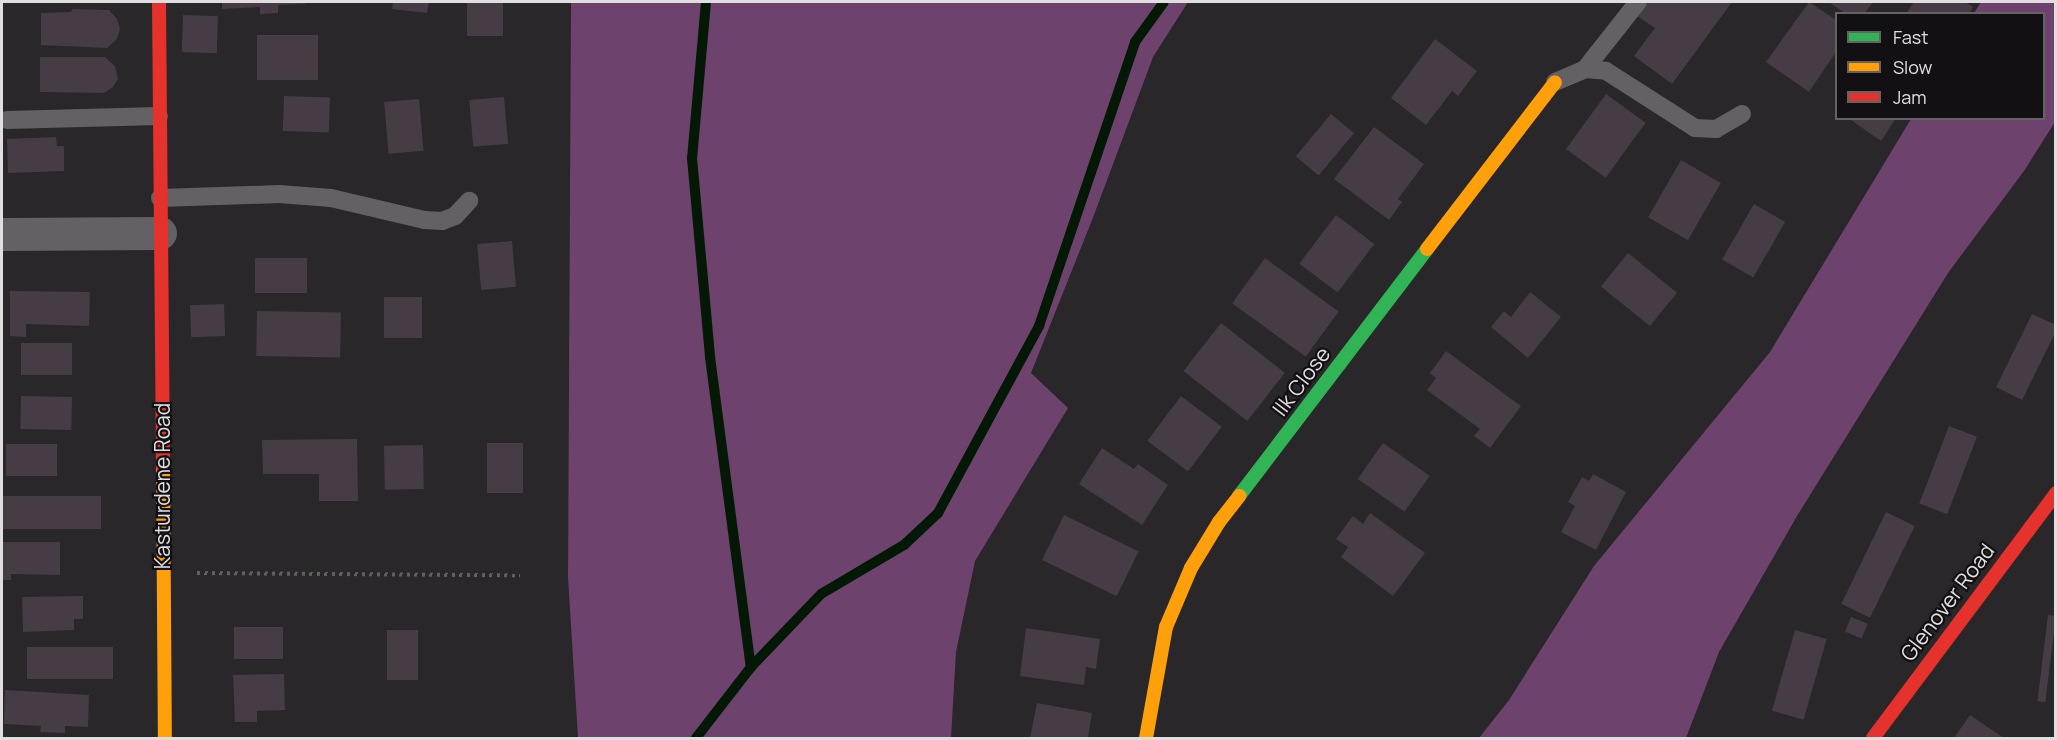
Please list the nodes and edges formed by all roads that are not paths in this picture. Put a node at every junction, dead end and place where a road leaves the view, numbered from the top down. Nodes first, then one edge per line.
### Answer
1 (159, 2) edge
2 (1638, 2) edge
3 (1585, 69) junction
4 (1555, 82) joint
5 (1742, 114) dead end
6 (159, 116) junction
7 (7, 120) dead end
8 (160, 198) junction
9 (469, 201) dead end
10 (160, 233) junction
11 (2, 234) edge
12 (2055, 493) edge
13 (165, 738) edge
14 (1146, 738) edge
15 (1873, 738) edge

1 - 6 street, Kasturdene Road
2 - 3 lane
3 - 4 lane
3 - 5 lane
4 - 14 street, Ilk Close
6 - 7 lane
6 - 8 street, Kasturdene Road
8 - 9 lane
8 - 10 street, Kasturdene Road
10 - 11 street
10 - 13 street, Kasturdene Road
12 - 15 street, Glenover Road

